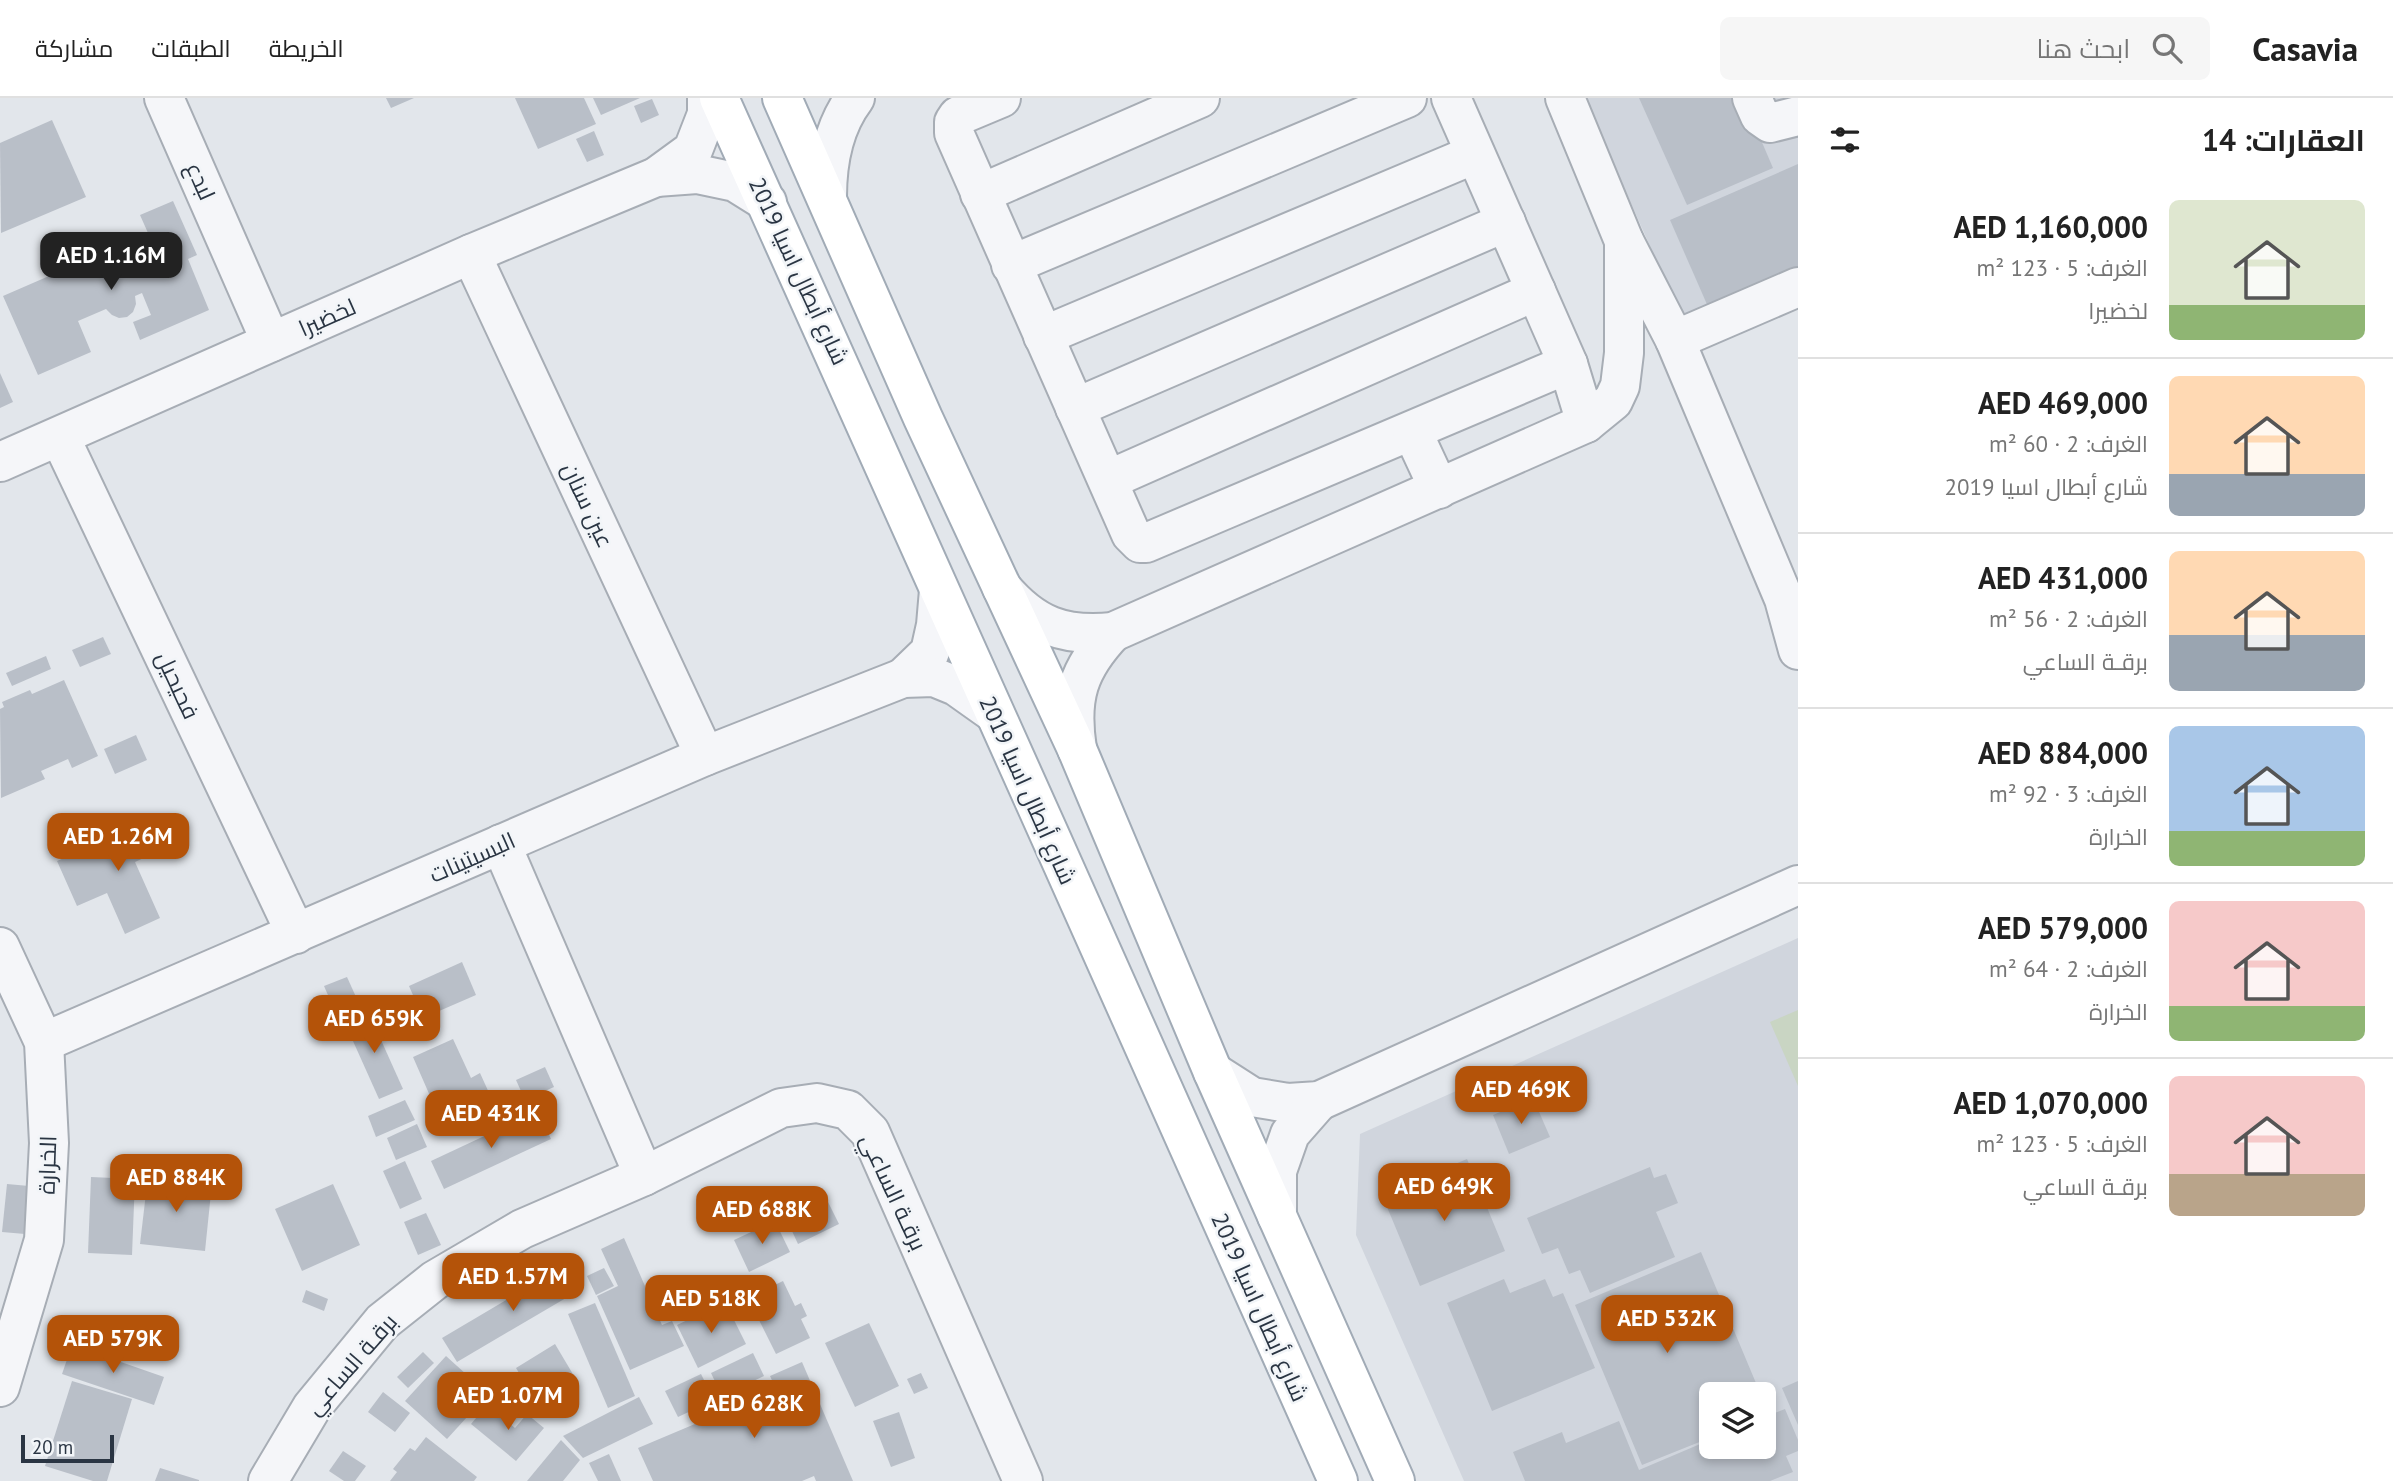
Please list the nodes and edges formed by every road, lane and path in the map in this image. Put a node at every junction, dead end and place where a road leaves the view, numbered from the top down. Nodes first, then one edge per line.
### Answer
1 (164, 98) edge
2 (708, 98) edge
3 (719, 98) edge
4 (782, 98) edge
5 (855, 98) edge
6 (1001, 98) edge
7 (1200, 98) edge
8 (1407, 98) edge
9 (1451, 98) edge
10 (1565, 98) edge
11 (1752, 98) edge
12 (1798, 116) edge
13 (1475, 154) junction
14 (656, 177) junction
15 (980, 194) junction
16 (827, 197) junction
17 (767, 202) junction
18 (1506, 222) junction
19 (1624, 241) junction
20 (471, 254) junction
21 (1011, 265) junction
22 (1798, 287) edge
23 (1536, 291) junction
24 (1043, 336) junction
25 (1675, 340) junction
26 (271, 342) junction
27 (1568, 364) junction
28 (1075, 408) junction
29 (1586, 423) junction
30 (1412, 431) junction
31 (60, 437) junction
32 (0, 462) edge
33 (1108, 480) junction
34 (1439, 489) junction
35 (1002, 588) junction
36 (939, 590) junction
37 (1113, 632) junction
38 (1798, 650) edge
39 (903, 678) junction
40 (994, 713) junction
41 (1077, 748) junction
42 (705, 756) junction
43 (501, 844) junction
44 (1798, 885) edge
45 (296, 934) junction
46 (0, 947) edge
47 (9, 990) edge
48 (44, 1042) junction
49 (1213, 1072) junction
50 (1319, 1101) junction
51 (645, 1176) junction
52 (1277, 1216) junction
53 (0, 1387) edge
54 (268, 1481) edge
55 (1023, 1481) edge
56 (1338, 1481) edge
57 (1395, 1481) edge

1 - 26 street, لبدع
2 - 14 street, لخضيرا
3 - 17 main road, شارع أبطال اسيا 2019
4 - 16 main road
5 - 16 street
6 - 15 street
7 - 15 street
8 - 21 street
9 - 13 street
10 - 19 street
11 - 12 street
13 - 18 street
13 - 24 street
14 - 17 street, لخضيرا
14 - 20 street, لخضيرا
15 - 21 street
16 - 35 main road
17 - 36 main road, شارع أبطال اسيا 2019
18 - 23 street
18 - 28 street
19 - 25 street
19 - 29 street
20 - 26 street, لخضيرا
20 - 42 street, عين سنان
21 - 24 street
22 - 25 street
23 - 27 street
23 - 33 street
24 - 28 street
25 - 38 street
26 - 31 street, لخضيرا
27 - 29 street
27 - 30 street
28 - 33 street
29 - 34 street
30 - 33 street
30 - 34 street
31 - 32 street, لخضيرا
31 - 45 street, فحيحيل
34 - 37 street
35 - 37 street
35 - 41 main road
36 - 39 street, البسيتينات
36 - 40 main road, شارع أبطال اسيا 2019
37 - 41 street
39 - 40 street, البسيتينات
39 - 42 street, البسيتينات
40 - 56 main road, شارع أبطال اسيا 2019
41 - 49 main road
42 - 43 street, البسيتينات
43 - 45 street, البسيتينات
43 - 51 street
44 - 50 street
45 - 48 street, البسيتينات
46 - 47 street, الخرارة
47 - 48 street, الخرارة
48 - 53 street, الخرارة
49 - 50 street
49 - 52 main road
50 - 52 street
51 - 54 street, برقـة الساعي
51 - 55 street, برقـة الساعي
52 - 57 main road

